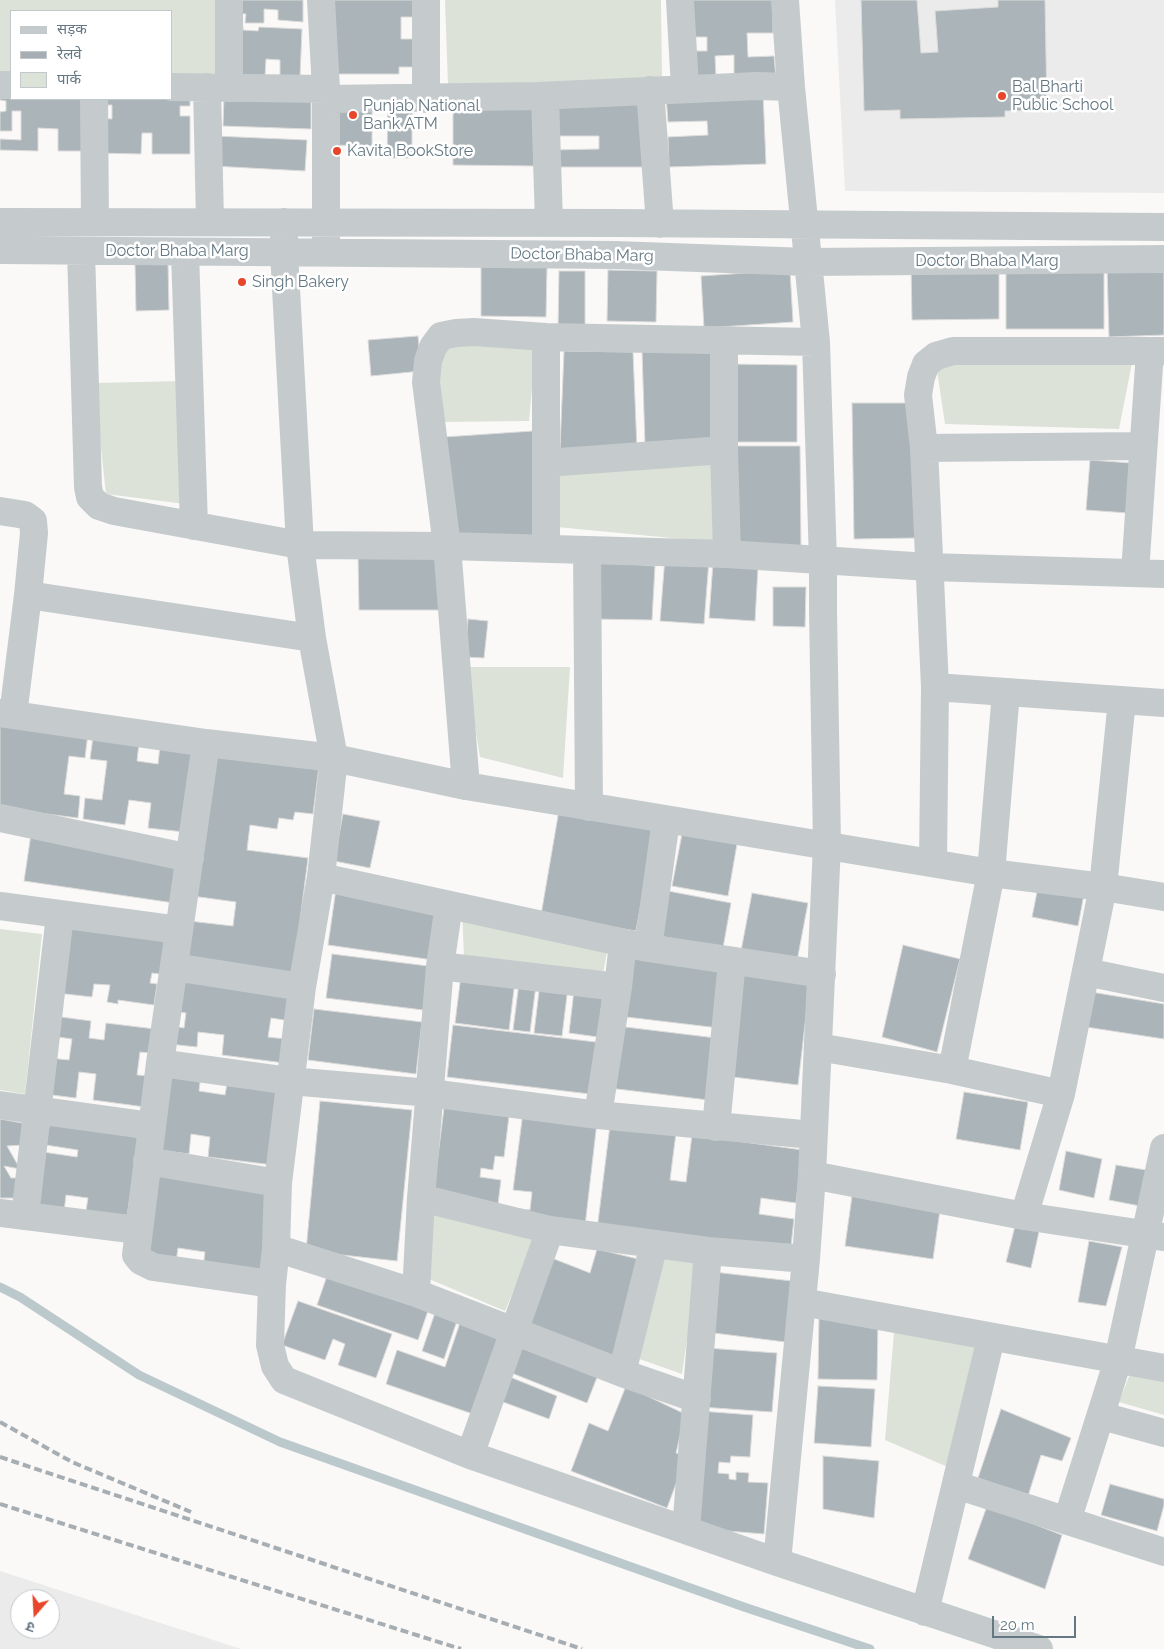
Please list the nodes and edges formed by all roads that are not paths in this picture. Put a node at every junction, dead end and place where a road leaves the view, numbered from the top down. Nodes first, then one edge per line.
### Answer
1 (229, 0) edge
2 (321, 0) edge
3 (426, 0) edge
4 (680, 0) edge
5 (785, 0) edge
6 (172, 87) edge
7 (218, 87) junction
8 (791, 87) junction
9 (685, 88) junction
10 (650, 90) junction
11 (326, 94) junction
12 (545, 96) junction
13 (426, 99) junction
14 (94, 100) edge
15 (0, 222) edge
16 (95, 222) junction
17 (210, 222) junction
18 (284, 222) junction
19 (326, 223) junction
20 (549, 223) junction
21 (660, 224) junction
22 (806, 226) junction
23 (1164, 227) edge
24 (0, 250) edge
25 (81, 251) junction
26 (184, 252) junction
27 (284, 252) junction
28 (326, 252) junction
29 (1164, 259) edge
30 (808, 262) junction
31 (546, 336) junction
32 (724, 341) junction
33 (816, 342) junction
34 (1157, 351) edge
35 (1143, 446) junction
36 (924, 448) junction
37 (724, 450) junction
38 (546, 463) junction
39 (0, 511) edge
40 (194, 526) junction
41 (300, 545) junction
42 (447, 546) junction
43 (546, 548) junction
44 (587, 550) junction
45 (727, 554) junction
46 (823, 561) junction
47 (929, 567) junction
48 (1135, 573) junction
49 (1164, 574) edge
50 (28, 595) junction
51 (312, 638) junction
52 (936, 688) junction
53 (1006, 692) junction
54 (1122, 700) junction
55 (1164, 703) edge
56 (7, 714) edge
57 (206, 743) junction
58 (334, 758) junction
59 (466, 786) junction
60 (589, 807) junction
61 (0, 818) edge
62 (666, 820) junction
63 (827, 845) junction
64 (190, 858) junction
65 (933, 863) junction
66 (991, 873) junction
67 (321, 877) junction
68 (1104, 887) junction
69 (1164, 897) edge
70 (449, 905) junction
71 (0, 906) edge
72 (60, 915) junction
73 (179, 930) junction
74 (636, 946) junction
75 (732, 961) junction
76 (440, 966) junction
77 (174, 967) junction
78 (1086, 972) junction
79 (822, 974) junction
80 (302, 987) junction
81 (618, 987) junction
82 (1164, 988) edge
83 (818, 1047) junction
84 (160, 1064) junction
85 (952, 1070) junction
86 (290, 1081) junction
87 (430, 1093) junction
88 (1061, 1094) junction
89 (0, 1104) edge
90 (37, 1110) junction
91 (598, 1115) junction
92 (152, 1126) junction
93 (716, 1127) junction
94 (813, 1135) junction
95 (1164, 1148) edge
96 (147, 1161) junction
97 (812, 1175) junction
98 (278, 1184) junction
99 (420, 1198) junction
100 (12, 1214) edge
101 (1024, 1216) junction
102 (138, 1230) junction
103 (550, 1230) junction
104 (1155, 1236) edge
105 (654, 1244) junction
106 (276, 1248) junction
107 (708, 1251) junction
108 (806, 1259) junction
109 (272, 1284) junction
110 (416, 1293) junction
111 (802, 1302) junction
112 (514, 1331) junction
113 (992, 1338) junction
114 (1118, 1360) junction
115 (1164, 1368) edge
116 (622, 1373) junction
117 (697, 1399) junction
118 (1102, 1416) junction
119 (1164, 1433) edge
120 (470, 1455) junction
121 (956, 1485) junction
122 (1067, 1521) junction
123 (686, 1530) junction
124 (1164, 1552) edge
125 (776, 1562) junction
126 (925, 1612) junction
127 (1038, 1649) edge

1 - 7 street
2 - 11 street
3 - 13 street
4 - 9 street
5 - 8 street
6 - 7 street
7 - 11 street
7 - 17 street
8 - 9 street
8 - 22 street
9 - 10 street
10 - 12 street
10 - 21 street
11 - 13 street
11 - 19 street
12 - 13 street
12 - 20 street
14 - 16 street
15 - 16 street, Doctor Bhaba Marg
16 - 17 street, Doctor Bhaba Marg
17 - 18 street, Doctor Bhaba Marg
18 - 19 street, Doctor Bhaba Marg
18 - 27 street
19 - 20 street, Doctor Bhaba Marg
19 - 28 street
20 - 21 street, Doctor Bhaba Marg
21 - 22 street, Doctor Bhaba Marg
22 - 23 street, Doctor Bhaba Marg
22 - 30 street
24 - 25 street, Doctor Bhaba Marg
25 - 26 street, Doctor Bhaba Marg
25 - 40 street
26 - 27 street, Doctor Bhaba Marg
26 - 40 street
27 - 28 street, Doctor Bhaba Marg
27 - 41 street
28 - 30 street, Doctor Bhaba Marg
29 - 30 street, Doctor Bhaba Marg
30 - 33 street
31 - 32 street
31 - 38 street
31 - 42 street
32 - 33 street
32 - 37 street
33 - 46 street
34 - 35 street
34 - 36 street
35 - 36 street
35 - 48 street
36 - 47 street
37 - 38 street
37 - 45 street
38 - 43 street
39 - 50 street
40 - 41 street
41 - 42 street
41 - 51 street
42 - 43 street
42 - 59 street
43 - 44 street
44 - 45 street
44 - 60 street
45 - 46 street
46 - 47 street
46 - 63 street
47 - 48 street
47 - 52 street
48 - 49 street
50 - 51 street
50 - 56 street
51 - 58 street
52 - 53 street
52 - 65 street
53 - 54 street
53 - 66 street
54 - 55 street
54 - 68 street
56 - 57 street
57 - 58 street
57 - 64 street
58 - 59 street
58 - 67 street
59 - 60 street
60 - 62 street
61 - 64 street
62 - 63 street
62 - 74 street
63 - 65 street
63 - 79 street
64 - 73 street
65 - 66 street
66 - 68 street
66 - 85 street
67 - 70 street
67 - 80 street
68 - 69 street
68 - 78 street
70 - 74 street
70 - 76 street
71 - 72 street
72 - 73 street
72 - 90 street
73 - 77 street
74 - 75 street
74 - 81 street
75 - 79 street
75 - 93 street
76 - 81 street
76 - 87 street
77 - 80 street
77 - 84 street
78 - 82 street
78 - 88 street
79 - 83 street
80 - 86 street
81 - 91 street
83 - 85 street
83 - 94 street
84 - 86 street
84 - 92 street
85 - 88 street
86 - 87 street
86 - 98 street
87 - 91 street
87 - 99 street
88 - 101 street
89 - 90 street
90 - 92 street
90 - 100 street
91 - 93 street
92 - 96 street
93 - 94 street
94 - 97 street
95 - 104 street
96 - 98 street
96 - 102 street
97 - 101 street
97 - 108 street
98 - 106 street
99 - 103 street
99 - 110 street
100 - 102 street
101 - 104 street
102 - 109 street
103 - 105 street
103 - 112 street
104 - 114 street
105 - 107 street
105 - 116 street
106 - 109 street
106 - 110 street
107 - 108 street
107 - 117 street
108 - 111 street
109 - 120 street
110 - 112 street
111 - 113 street
111 - 125 street
112 - 116 street
112 - 120 street
113 - 114 street
113 - 121 street
114 - 115 street
114 - 118 street
116 - 117 street
117 - 123 street
118 - 119 street
118 - 122 street
120 - 123 street
121 - 122 street
121 - 126 street
122 - 124 street
123 - 125 street
125 - 126 street
126 - 127 street

